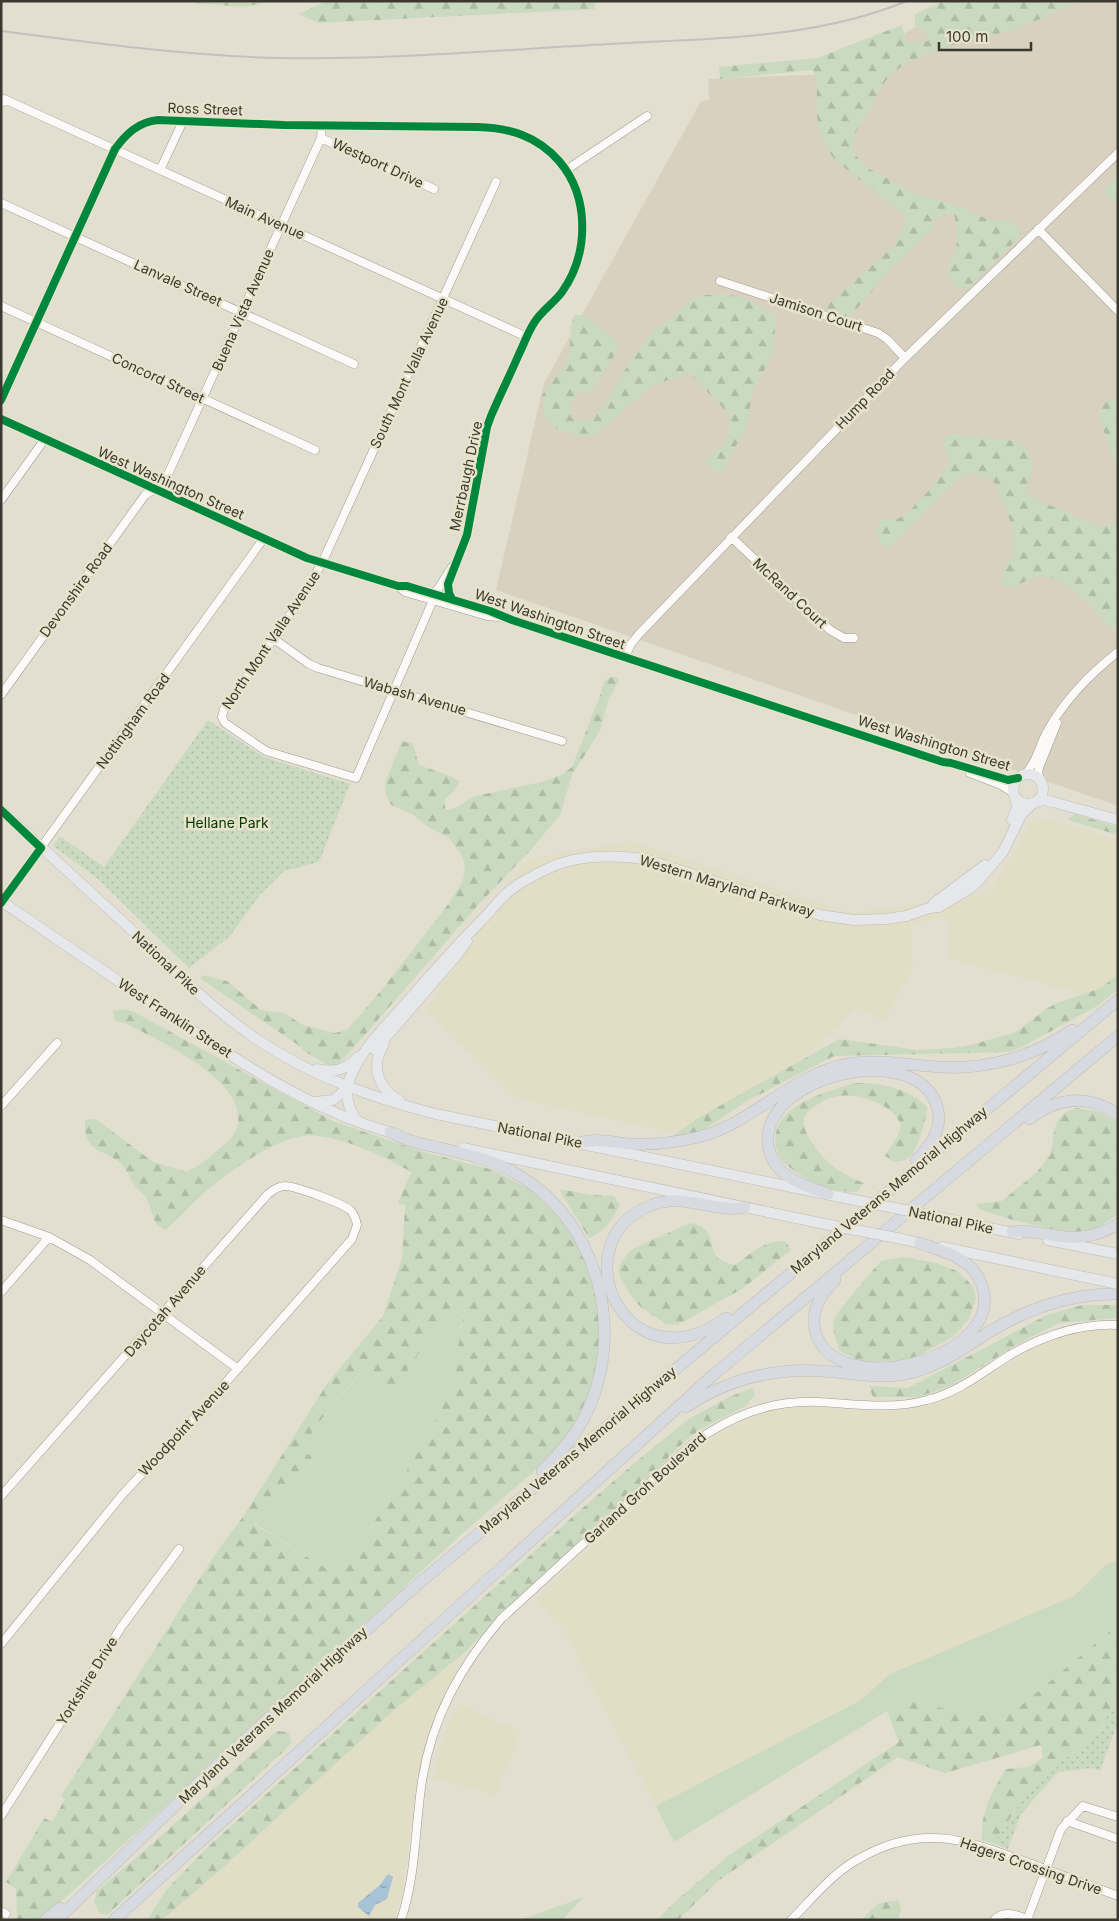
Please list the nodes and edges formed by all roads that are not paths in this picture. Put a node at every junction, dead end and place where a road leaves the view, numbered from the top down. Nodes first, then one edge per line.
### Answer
1 (3, 101) edge
2 (647, 116) dead end
3 (183, 121) junction
4 (322, 125) junction
5 (321, 138) junction
6 (115, 149) junction
7 (1118, 153) edge
8 (160, 170) junction
9 (566, 170) junction
10 (496, 182) dead end
11 (434, 189) dead end
12 (1, 202) edge
13 (282, 225) junction
14 (1038, 229) junction
15 (76, 237) junction
16 (720, 281) dead end
17 (443, 298) junction
18 (1, 306) edge
19 (1118, 311) edge
20 (242, 312) junction
21 (36, 322) junction
22 (527, 337) junction
23 (905, 358) junction
24 (354, 364) dead end
25 (202, 398) junction
26 (1, 400) edge
27 (1, 419) edge
28 (45, 439) junction
29 (315, 450) dead end
30 (154, 489) junction
31 (1, 500) edge
32 (730, 537) junction
33 (264, 538) junction
34 (458, 559) junction
35 (322, 563) junction
36 (433, 597) junction
37 (452, 599) junction
38 (505, 617) junction
39 (854, 638) dead end
40 (274, 639) junction
41 (1118, 652) edge
42 (625, 657) junction
43 (394, 690) junction
44 (1, 695) edge
45 (1059, 714) junction
46 (562, 741) dead end
47 (942, 762) junction
48 (1021, 776) junction
49 (356, 778) joint
50 (1041, 783) junction
51 (1014, 795) junction
52 (1034, 803) junction
53 (1, 810) edge
54 (1118, 818) edge
55 (41, 848) junction
56 (2, 902) edge
57 (929, 908) junction
58 (483, 919) junction
59 (1118, 998) edge
60 (392, 1032) junction
61 (1118, 1036) edge
62 (57, 1042) dead end
63 (371, 1044) junction
64 (299, 1064) junction
65 (348, 1088) junction
66 (314, 1102) junction
67 (1, 1106) edge
68 (436, 1114) junction
69 (1118, 1114) edge
70 (357, 1121) junction
71 (390, 1132) junction
72 (579, 1143) junction
73 (941, 1183) junction
74 (828, 1194) junction
75 (746, 1207) junction
76 (352, 1211) joint
77 (1, 1220) edge
78 (853, 1221) junction
79 (893, 1223) junction
80 (1118, 1224) edge
81 (1012, 1232) junction
82 (50, 1237) junction
83 (920, 1243) junction
84 (1118, 1254) edge
85 (799, 1266) junction
86 (1118, 1284) edge
87 (1, 1292) edge
88 (1118, 1294) edge
89 (162, 1314) junction
90 (1118, 1325) edge
91 (238, 1369) junction
92 (626, 1452) junction
93 (1, 1496) edge
94 (488, 1524) junction
95 (179, 1549) dead end
96 (1, 1644) edge
97 (1, 1816) edge
98 (1118, 1817) edge
99 (1067, 1820) junction
100 (1118, 1839) edge
101 (199, 1842) junction
102 (108, 1870) junction
103 (1046, 1870) junction
104 (1118, 1896) edge
105 (45, 1920) edge
106 (56, 1920) edge
107 (114, 1920) edge
108 (126, 1920) edge
109 (401, 1920) edge
110 (791, 1920) edge
111 (994, 1920) edge
112 (1027, 1920) edge

1 - 6 street, Main Avenue
2 - 9 street
3 - 4 street, Ross Street
3 - 6 street, Ross Street
3 - 8 street
4 - 5 street, Buena Vista Avenue
4 - 9 street, Ross Street
5 - 11 street, Westport Drive
5 - 13 street, Buena Vista Avenue
6 - 8 street, Main Avenue
6 - 15 street, Ross Street
7 - 14 street, Hump Road
8 - 13 street, Main Avenue
9 - 22 street, Merrbaugh Drive
10 - 17 street, South Mont Valla Avenue
12 - 15 street, Lanvale Street
13 - 17 street, Main Avenue
13 - 20 street, Buena Vista Avenue
14 - 19 street
14 - 23 street, Hump Road
15 - 20 street, Lanvale Street
15 - 21 street, Ross Street
16 - 23 street, Jamison Court
17 - 22 street, Main Avenue
17 - 35 street, South Mont Valla Avenue
18 - 21 street, Concord Street
20 - 24 street, Lanvale Street
20 - 25 street, Buena Vista Avenue
21 - 25 street, Concord Street
21 - 26 street, Ross Street
22 - 34 street, Merrbaugh Drive
23 - 32 street, Hump Road
25 - 29 street, Concord Street
25 - 30 street, Buena Vista Avenue
27 - 28 street, West Washington Street
28 - 30 street, West Washington Street
28 - 31 street
30 - 33 street, West Washington Street
30 - 44 street, Devonshire Road
32 - 39 street, McRand Court
32 - 42 street, Hump Road
33 - 35 street, West Washington Street
33 - 55 street, Nottingham Road
34 - 36 street, Merrbaugh Drive
34 - 37 street, Merrbaugh Drive
35 - 36 street, West Washington Street
35 - 40 street, North Mont Valla Avenue
36 - 37 street, West Washington Street
36 - 38 street, West Washington Street
36 - 43 street, Merrbaugh Drive
37 - 38 street, West Washington Street
38 - 42 street, West Washington Street
40 - 43 street, Wabash Avenue
40 - 49 street, North Mont Valla Avenue
41 - 45 street
42 - 47 street, West Washington Street
43 - 46 street, Wabash Avenue
43 - 49 street, Merrbaugh Drive
45 - 48 street
45 - 50 street
47 - 48 street, West Washington Street
47 - 51 street, West Washington Street
48 - 50 main road
48 - 51 main road
50 - 52 main road
50 - 54 main road
51 - 52 main road
51 - 57 main road, Western Maryland Parkway
52 - 54 main road
52 - 57 main road, Western Maryland Parkway
53 - 55 main road, National Pike
55 - 56 street, Nottingham Road
55 - 64 main road, National Pike
56 - 66 main road, West Franklin Street
57 - 58 main road, Western Maryland Parkway
58 - 60 main road, Western Maryland Parkway
58 - 63 main road, Western Maryland Parkway
59 - 72 highway
59 - 78 highway, Maryland Veterans Memorial Highway
60 - 65 main road, Western Maryland Parkway
60 - 68 main road
61 - 73 highway, Maryland Veterans Memorial Highway
62 - 67 street
63 - 64 main road
63 - 65 main road, Western Maryland Parkway
64 - 65 main road, National Pike
65 - 66 main road
65 - 68 main road, National Pike
65 - 70 main road
66 - 70 main road, West Franklin Street
68 - 72 main road, National Pike
69 - 73 highway
70 - 71 main road, National Pike
71 - 75 main road, National Pike
71 - 94 highway
72 - 74 main road, National Pike
73 - 79 highway, Maryland Veterans Memorial Highway
74 - 78 highway
74 - 81 main road, National Pike, bridge
75 - 83 main road, National Pike, bridge
75 - 85 highway
76 - 89 street, Daycotah Avenue
76 - 91 street, Woodpoint Avenue
77 - 82 street
78 - 85 highway, Maryland Veterans Memorial Highway
79 - 83 highway
79 - 92 highway, Maryland Veterans Memorial Highway
80 - 81 highway
81 - 84 main road, National Pike
82 - 87 street
82 - 89 street
83 - 86 main road, National Pike
85 - 94 highway, Maryland Veterans Memorial Highway
88 - 92 highway
89 - 91 street
89 - 93 street, Daycotah Avenue
90 - 109 street, Garland Groh Boulevard
91 - 96 street, Woodpoint Avenue
92 - 101 highway, Maryland Veterans Memorial Highway
94 - 102 highway, Maryland Veterans Memorial Highway
95 - 97 street, Yorkshire Drive
98 - 99 street
99 - 100 street
99 - 103 street
101 - 107 highway, Maryland Veterans Memorial Highway
101 - 108 highway
102 - 105 highway
102 - 106 highway, Maryland Veterans Memorial Highway
103 - 104 street, Hagers Crossing Drive
103 - 110 street, Hagers Crossing Drive
103 - 112 street
111 - 112 street

